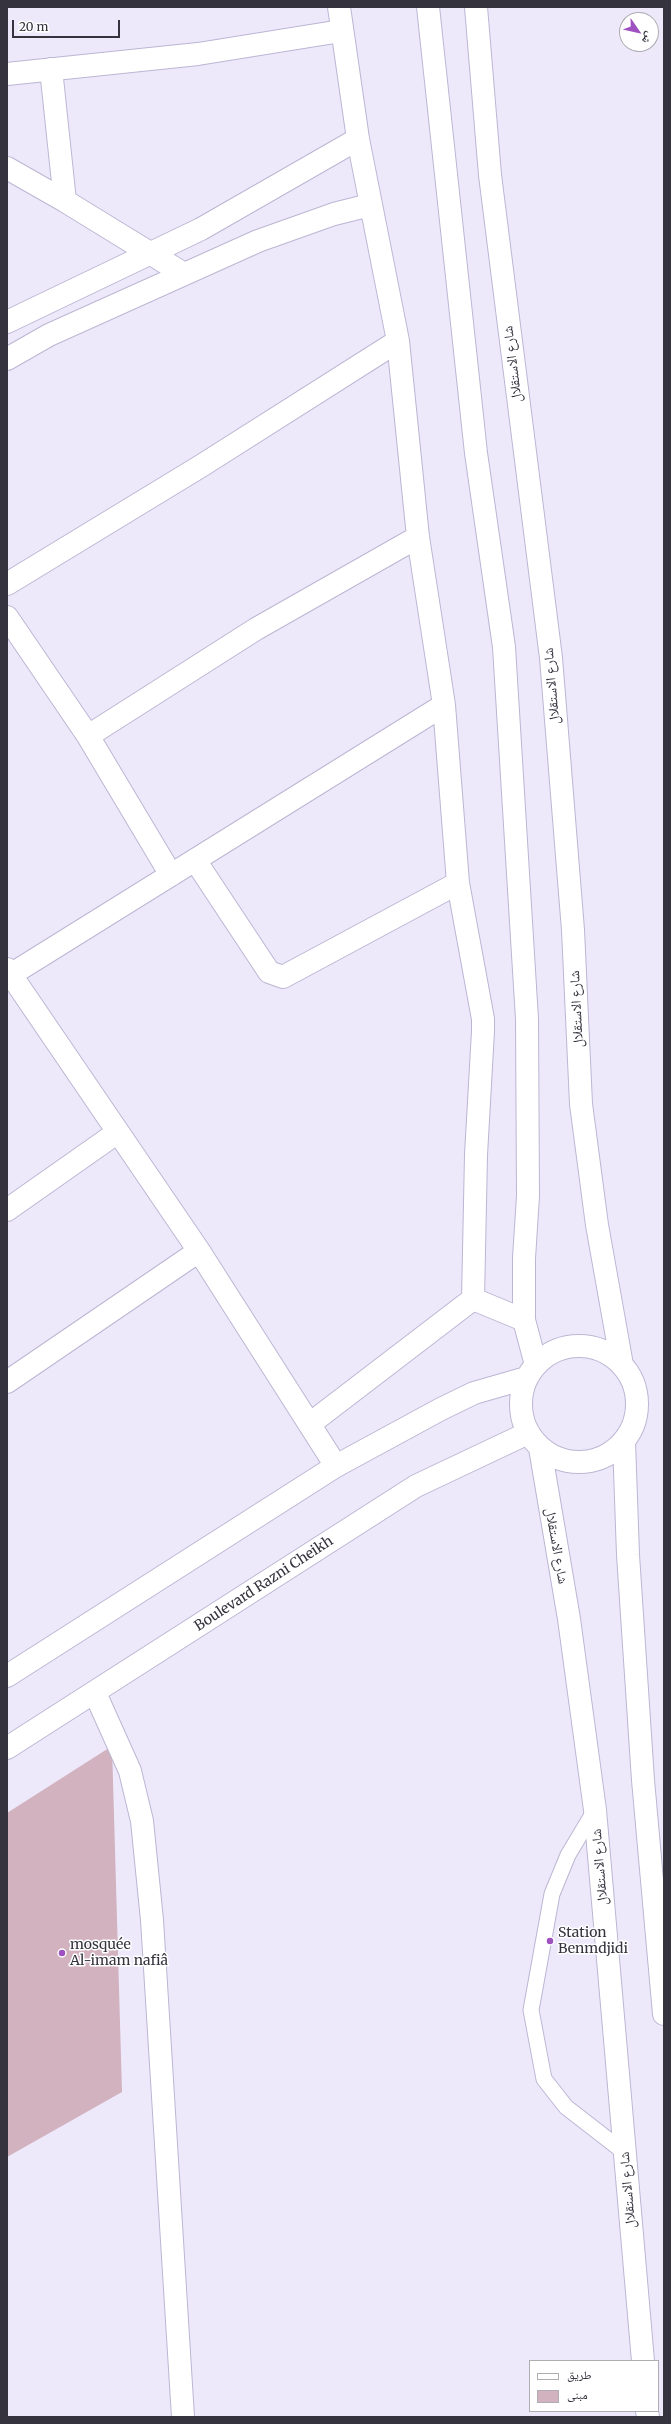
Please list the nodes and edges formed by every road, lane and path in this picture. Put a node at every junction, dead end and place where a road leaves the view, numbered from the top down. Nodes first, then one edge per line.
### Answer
1 (339, 7) edge
2 (428, 7) edge
3 (476, 7) edge
4 (341, 31) junction
5 (51, 69) junction
6 (7, 74) edge
7 (358, 139) junction
8 (7, 168) edge
9 (65, 201) junction
10 (370, 204) junction
11 (149, 254) junction
12 (184, 274) junction
13 (7, 322) edge
14 (398, 341) junction
15 (7, 359) edge
16 (418, 537) junction
17 (7, 584) edge
18 (7, 617) edge
19 (444, 705) junction
20 (88, 736) junction
21 (195, 860) junction
22 (171, 875) junction
23 (458, 883) junction
24 (8, 974) edge
25 (118, 1132) junction
26 (7, 1210) edge
27 (199, 1251) junction
28 (473, 1299) junction
29 (524, 1320) junction
30 (622, 1365) junction
31 (531, 1371) junction
32 (7, 1382) edge
33 (311, 1423) junction
34 (534, 1440) junction
35 (624, 1442) junction
36 (336, 1466) junction
37 (7, 1676) edge
38 (95, 1693) junction
39 (7, 1748) edge
40 (595, 1810) junction
41 (664, 2014) edge
42 (624, 2152) junction
43 (643, 2360) edge
44 (183, 2417) edge

1 - 4 street
2 - 29 street
3 - 30 street, شارع الاستقلال
4 - 5 street
4 - 7 street
5 - 6 street
5 - 9 street
7 - 10 street
7 - 11 street
8 - 9 street
9 - 11 street
10 - 12 street
10 - 14 street
11 - 12 street
11 - 13 street
12 - 15 street
14 - 16 street
14 - 17 street
16 - 19 street
16 - 20 street
18 - 20 street
19 - 21 street
19 - 23 street
20 - 22 street
21 - 22 street
21 - 23 street
22 - 24 street
23 - 28 street
24 - 25 street
25 - 26 street
25 - 27 street
27 - 32 street
27 - 33 street
28 - 29 street
28 - 33 street
29 - 31 street
30 - 31 street
30 - 35 street
31 - 34 street
31 - 36 street
33 - 36 street
34 - 35 street
34 - 38 street, Boulevard Razni Cheikh
34 - 40 street, شارع الاستقلال
35 - 41 street
36 - 37 street
38 - 39 street, Boulevard Razni Cheikh
38 - 44 street
40 - 42 street, شارع الاستقلال
40 - 42 lane
42 - 43 street, شارع الاستقلال

